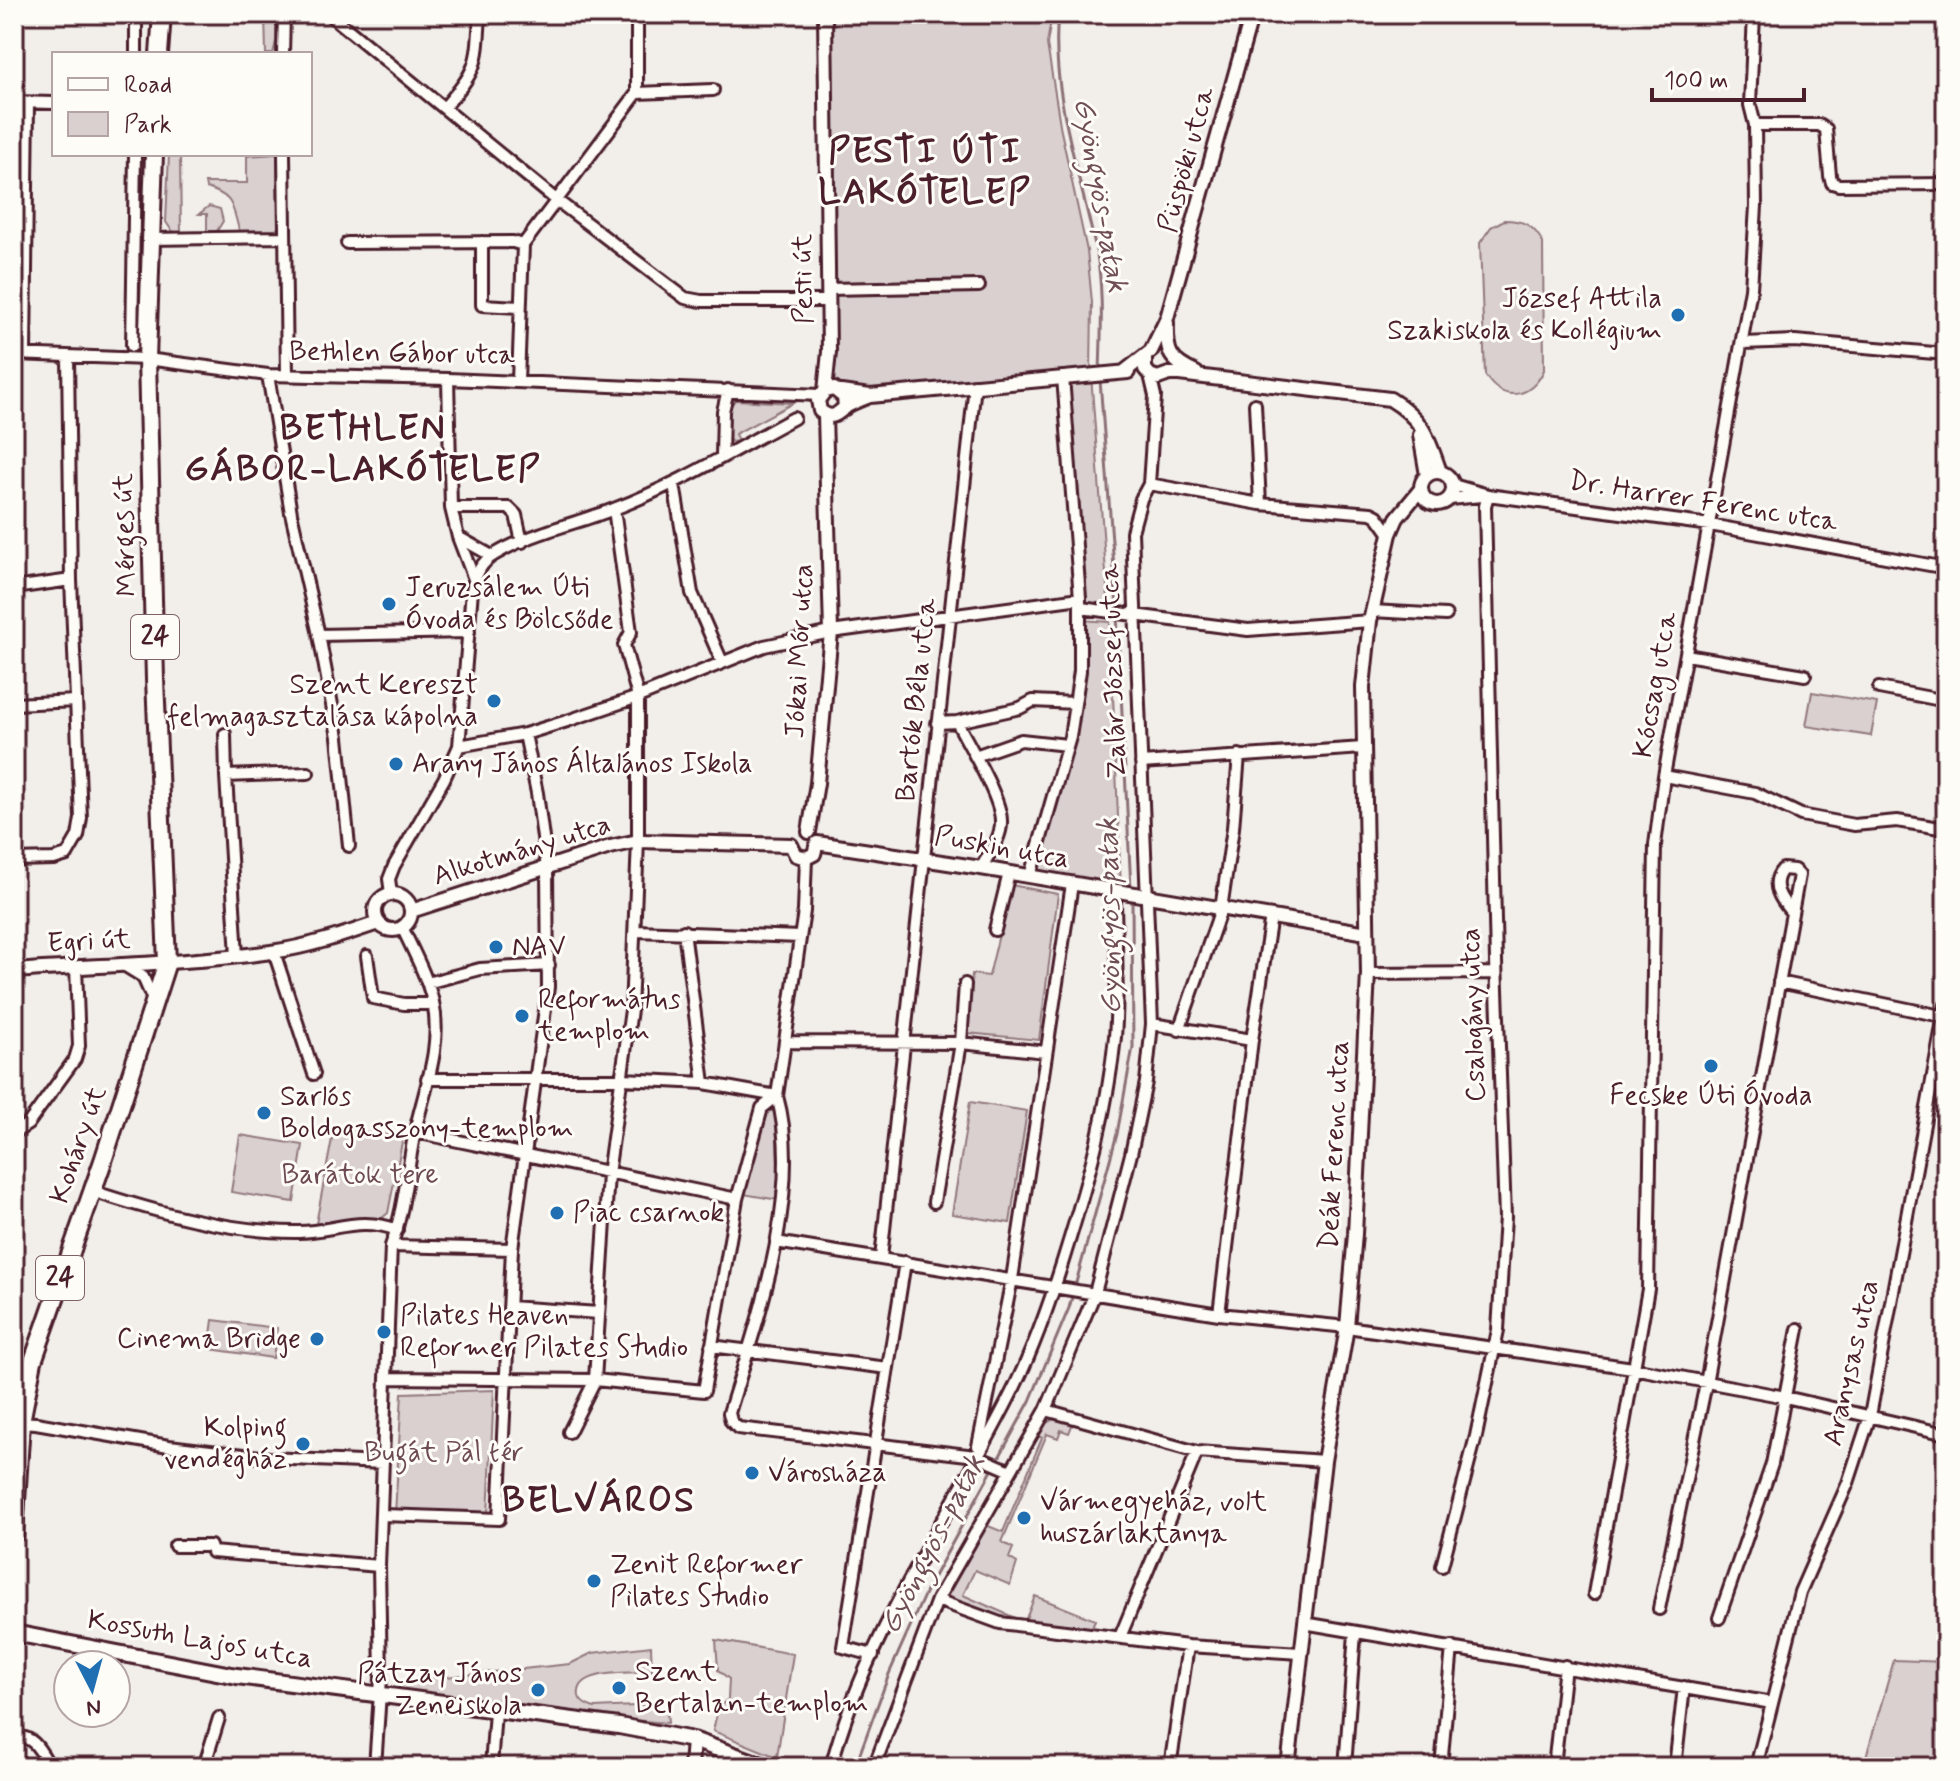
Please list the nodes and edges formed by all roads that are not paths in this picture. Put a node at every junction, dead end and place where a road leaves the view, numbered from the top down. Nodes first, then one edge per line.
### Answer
1 (136, 14) edge
2 (162, 14) edge
3 (284, 14) edge
4 (329, 14) edge
5 (480, 14) edge
6 (637, 14) edge
7 (825, 14) edge
8 (1252, 14) edge
9 (1754, 14) edge
10 (136, 52) edge
11 (159, 52) edge
12 (283, 52) edge
13 (713, 90) dead end
14 (637, 93) junction
15 (14, 102) edge
16 (28, 103) junction
17 (52, 103) edge
18 (444, 108) junction
19 (1755, 125) junction
20 (135, 156) edge
21 (154, 156) edge
22 (284, 156) edge
23 (1946, 184) edge
24 (555, 199) junction
25 (285, 237) junction
26 (150, 239) junction
27 (19, 240) edge
28 (482, 242) junction
29 (347, 243) dead end
30 (523, 245) junction
31 (979, 286) dead end
32 (828, 295) junction
33 (520, 307) junction
34 (1167, 318) junction
35 (1743, 343) junction
36 (132, 346) dead end
37 (19, 354) edge
38 (1148, 354) junction
39 (1946, 354) edge
40 (68, 357) junction
41 (1171, 357) junction
42 (147, 359) junction
43 (1124, 372) junction
44 (268, 375) junction
45 (287, 375) junction
46 (1157, 375) junction
47 (1063, 377) junction
48 (1207, 377) junction
49 (448, 379) junction
50 (518, 381) junction
51 (975, 385) junction
52 (728, 390) junction
53 (830, 402) junction
54 (1255, 404) dead end
55 (1415, 417) junction
56 (794, 418) dead end
57 (722, 456) junction
58 (1440, 472) junction
59 (1427, 475) junction
60 (674, 484) junction
61 (1149, 484) junction
62 (1453, 485) junction
63 (1420, 490) junction
64 (1488, 495) junction
65 (1449, 499) junction
66 (1429, 502) junction
67 (1260, 504) junction
68 (451, 508) junction
69 (614, 509) junction
70 (1710, 525) junction
71 (1392, 529) junction
72 (458, 537) junction
73 (522, 542) junction
74 (492, 556) junction
75 (1946, 568) edge
76 (474, 579) junction
77 (71, 580) junction
78 (14, 588) edge
79 (1080, 603) junction
80 (1446, 615) dead end
81 (951, 616) junction
82 (1371, 616) junction
83 (1133, 617) junction
84 (469, 632) junction
85 (831, 632) junction
86 (319, 635) junction
87 (1686, 655) junction
88 (722, 662) junction
89 (1805, 675) dead end
90 (1879, 688) dead end
91 (638, 697) junction
92 (76, 701) junction
93 (1946, 701) edge
94 (1075, 703) junction
95 (14, 704) edge
96 (957, 722) junction
97 (937, 723) junction
98 (225, 734) dead end
99 (525, 734) junction
100 (1067, 745) junction
101 (459, 746) junction
102 (1363, 748) junction
103 (1239, 755) junction
104 (975, 756) junction
105 (1141, 763) junction
106 (308, 773) dead end
107 (226, 776) junction
108 (1664, 776) junction
109 (1946, 829) edge
110 (813, 838) junction
111 (638, 841) junction
112 (791, 845) junction
113 (349, 846) dead end
114 (806, 858) junction
115 (924, 859) junction
116 (14, 860) edge
117 (547, 868) junction
118 (981, 868) junction
119 (1009, 873) junction
120 (1030, 876) junction
121 (1072, 884) junction
122 (1117, 892) junction
123 (391, 893) junction
124 (1146, 897) junction
125 (1221, 909) junction
126 (411, 911) junction
127 (1792, 913) dead end
128 (1271, 916) junction
129 (378, 923) junction
130 (402, 927) junction
131 (995, 930) dead end
132 (636, 931) junction
133 (684, 931) junction
134 (1367, 933) junction
135 (800, 937) junction
136 (274, 952) junction
137 (237, 956) junction
138 (367, 956) dead end
139 (167, 962) junction
140 (120, 964) junction
141 (549, 965) junction
142 (76, 967) junction
143 (14, 971) edge
144 (1496, 973) junction
145 (1368, 974) junction
146 (1779, 982) junction
147 (427, 983) junction
148 (965, 984) dead end
149 (154, 1002) junction
150 (433, 1004) junction
151 (1945, 1013) edge
152 (1152, 1024) junction
153 (1179, 1030) junction
154 (1252, 1040) junction
155 (786, 1042) junction
156 (961, 1043) junction
157 (905, 1044) junction
158 (1046, 1052) junction
159 (314, 1074) dead end
160 (427, 1079) junction
161 (623, 1079) junction
162 (537, 1080) junction
163 (704, 1083) junction
164 (777, 1096) junction
165 (415, 1132) junction
166 (14, 1133) edge
167 (524, 1154) junction
168 (608, 1174) junction
169 (92, 1191) junction
170 (737, 1199) junction
171 (934, 1202) dead end
172 (397, 1230) junction
173 (776, 1242) junction
174 (391, 1246) junction
175 (512, 1249) junction
176 (881, 1258) junction
177 (905, 1262) junction
178 (1012, 1279) junction
179 (1057, 1286) junction
180 (1091, 1292) junction
181 (509, 1307) junction
182 (599, 1313) junction
183 (1219, 1314) junction
184 (1347, 1327) junction
185 (1798, 1329) dead end
186 (711, 1346) junction
187 (1494, 1347) junction
188 (748, 1351) junction
189 (888, 1368) junction
190 (1633, 1368) junction
191 (386, 1378) junction
192 (505, 1378) junction
193 (595, 1380) junction
194 (1706, 1383) junction
195 (1785, 1397) junction
196 (1046, 1410) junction
197 (1870, 1416) junction
198 (17, 1422) edge
199 (569, 1432) dead end
200 (1946, 1434) edge
201 (876, 1445) junction
202 (1197, 1452) junction
203 (976, 1456) junction
204 (1324, 1461) junction
205 (383, 1463) junction
206 (1011, 1471) junction
207 (383, 1515) junction
208 (14, 1534) edge
209 (175, 1546) dead end
210 (379, 1566) junction
211 (1442, 1566) dead end
212 (1594, 1594) dead end
213 (937, 1600) junction
214 (1659, 1609) dead end
215 (1719, 1618) dead end
216 (1304, 1623) junction
217 (14, 1633) edge
218 (1355, 1633) junction
219 (1120, 1637) junction
220 (1188, 1646) junction
221 (1452, 1647) junction
222 (1300, 1653) junction
223 (873, 1655) junction
224 (1565, 1666) junction
225 (1684, 1687) junction
226 (378, 1694) junction
227 (1772, 1703) junction
228 (495, 1711) junction
229 (219, 1718) dead end
230 (14, 1737) edge
231 (693, 1740) junction
232 (50, 1767) edge
233 (204, 1767) edge
234 (375, 1767) edge
235 (491, 1767) edge
236 (691, 1767) edge
237 (767, 1767) edge
238 (831, 1767) edge
239 (874, 1767) edge
240 (1170, 1767) edge
241 (1288, 1767) edge
242 (1345, 1767) edge
243 (1441, 1767) edge
244 (1554, 1767) edge
245 (1675, 1767) edge
246 (1756, 1767) edge

1 - 10 street
2 - 11 main road
3 - 12 street
4 - 18 street
5 - 18 street
6 - 14 street
7 - 32 street, Pesti út
8 - 34 street, Püspöki utca
9 - 19 street, Kócsag utca
13 - 14 street
14 - 24 street
15 - 16 street
16 - 17 street
16 - 27 street
18 - 24 street
19 - 23 street
19 - 35 street, Kócsag utca
20 - 36 street
21 - 26 main road, Mérges út / 24
22 - 25 street
24 - 30 street
24 - 32 street
25 - 26 street
25 - 45 street
26 - 42 main road, Mérges út / 24
27 - 37 street
28 - 29 street
28 - 30 street
28 - 33 street
30 - 33 street
31 - 32 street
32 - 53 street, Pesti út
33 - 50 street
34 - 38 street
34 - 41 street
35 - 39 street
35 - 70 street, Kócsag utca
37 - 40 street, Bethlen Gábor utca
38 - 41 street
38 - 43 street
38 - 46 street
40 - 42 street, Bethlen Gábor utca
40 - 77 street
41 - 46 street
41 - 48 street
42 - 44 street, Bethlen Gábor utca
42 - 139 main road, Mérges út / 24
43 - 46 street
43 - 47 street
44 - 45 street, Bethlen Gábor utca
44 - 86 street
45 - 49 street, Bethlen Gábor utca
46 - 48 street
46 - 61 street, Zalár József utca
47 - 51 street
47 - 79 street
48 - 55 street
49 - 50 street, Bethlen Gábor utca
49 - 68 street
50 - 52 street, Bethlen Gábor utca
51 - 53 street
51 - 81 street, Bartók Béla utca
52 - 53 street, Bethlen Gábor utca
52 - 57 street
53 - 85 street, Jókai Mór utca
54 - 67 street
55 - 58 street
55 - 59 street
56 - 57 street
57 - 60 street
58 - 59 street
58 - 62 street
59 - 63 street
60 - 69 street
60 - 88 street
61 - 67 street
61 - 83 street, Zalár József utca
62 - 64 street, Dr. Harrer Ferenc utca
62 - 65 street
63 - 66 street
63 - 71 street
64 - 65 street
64 - 70 street, Dr. Harrer Ferenc utca
64 - 144 street, Csalogány utca
65 - 66 street
66 - 71 street
67 - 71 street
68 - 72 street
68 - 73 street
69 - 73 street
69 - 91 street
70 - 75 street, Dr. Harrer Ferenc utca
70 - 87 street, Kócsag utca
71 - 82 street, Deák Ferenc utca
72 - 74 street
72 - 76 street
73 - 74 street
74 - 76 street
76 - 84 street
77 - 78 street
77 - 92 street
79 - 81 street
79 - 83 street
79 - 94 street
80 - 82 street
81 - 85 street
81 - 97 street, Bartók Béla utca
82 - 83 street
82 - 102 street, Deák Ferenc utca
83 - 105 street, Zalár József utca
84 - 86 street
84 - 101 street
85 - 88 street
85 - 110 street, Jókai Mór utca
86 - 113 street
87 - 89 street
87 - 108 street, Kócsag utca
88 - 91 street
90 - 93 street
91 - 99 street
91 - 111 street
92 - 95 street
92 - 116 street
94 - 96 street
94 - 100 street
96 - 97 street
96 - 104 street
97 - 115 street, Bartók Béla utca
98 - 107 street
99 - 101 street
99 - 117 street
100 - 104 street
100 - 120 street
101 - 123 street
102 - 103 street
102 - 134 street, Deák Ferenc utca
103 - 105 street
103 - 125 street
104 - 118 street
105 - 124 street, Zalár József utca
106 - 107 street
107 - 137 street
108 - 109 street
108 - 190 street, Kócsag utca
110 - 112 street
110 - 114 street
110 - 115 street, Puskin utca
111 - 112 street, Alkotmány utca
111 - 117 street, Alkotmány utca
111 - 132 street
112 - 114 street
114 - 135 street
115 - 118 street, Puskin utca
115 - 157 street, Bartók Béla utca
117 - 126 street, Alkotmány utca
117 - 141 street
118 - 119 street, Puskin utca
119 - 120 street, Puskin utca
119 - 131 street
120 - 121 street, Puskin utca
121 - 122 street, Puskin utca
121 - 158 street
122 - 124 street, Puskin utca
122 - 179 street
123 - 126 street
123 - 129 street
124 - 125 street, Puskin utca
124 - 152 street, Zalár József utca
125 - 128 street, Puskin utca
125 - 153 street
126 - 130 street
127 - 146 street
128 - 134 street, Puskin utca
128 - 154 street
129 - 130 street
129 - 136 street
130 - 147 street
132 - 133 street
132 - 161 street
133 - 135 street
133 - 163 street
134 - 145 street, Deák Ferenc utca
135 - 155 street
136 - 137 street
136 - 159 street
137 - 139 street
138 - 150 street
139 - 140 street, Egri út
139 - 149 main road, Koháry út / 24
140 - 142 street, Egri út
140 - 149 street
141 - 147 street
141 - 162 street
142 - 143 street, Egri út
142 - 166 street, Koháry út
144 - 145 street
144 - 187 street, Csalogány utca
145 - 184 street, Deák Ferenc utca
146 - 151 street
146 - 194 street
147 - 150 street
148 - 156 street
149 - 169 main road, Koháry út / 24
150 - 160 street
151 - 197 street, Aranysas utca
152 - 153 street
152 - 180 street, Zalár József utca
153 - 154 street
154 - 183 street
155 - 157 street
155 - 164 street
156 - 157 street
156 - 158 street
156 - 171 street
157 - 176 street, Bartók Béla utca
158 - 178 street
160 - 162 street
160 - 165 street
161 - 162 street
161 - 163 street
161 - 168 street
162 - 167 street
163 - 164 street
164 - 170 street
164 - 173 street
165 - 167 street
165 - 172 street
167 - 168 street
167 - 175 street
168 - 170 street
168 - 182 street
169 - 172 street
169 - 198 main road, Koháry út / 24
170 - 186 street
172 - 174 street
173 - 176 street
173 - 188 street
174 - 175 street
174 - 191 street
175 - 181 street
176 - 177 street
177 - 178 street
177 - 189 street
178 - 179 street
178 - 203 street
179 - 180 street
179 - 203 street
180 - 183 street
180 - 196 street, Zalár József utca
181 - 182 street
181 - 192 street
182 - 193 street
183 - 184 street
184 - 187 street
184 - 204 street, Deák Ferenc utca
185 - 195 street
186 - 188 street
186 - 193 street
187 - 190 street
187 - 211 street, Csalogány utca
188 - 189 street
188 - 201 street
189 - 201 street
190 - 194 street
190 - 212 street, Kócsag utca
191 - 192 street
191 - 205 street
192 - 193 street
192 - 207 street
193 - 199 street
194 - 195 street
194 - 214 street
195 - 197 street
195 - 215 street
196 - 202 street
196 - 206 street, Zalár József utca
197 - 200 street
197 - 227 street, Aranysas utca
198 - 205 street
198 - 208 main road, Koháry út / 24
201 - 203 street
201 - 223 street
202 - 204 street
202 - 219 street
203 - 206 street
203 - 223 street
204 - 216 street, Deák Ferenc utca
205 - 207 street
206 - 213 street, Zalár József utca
207 - 210 street
209 - 210 street
210 - 226 street
213 - 219 street
213 - 239 street
216 - 218 street
216 - 222 street, Deák Ferenc utca
217 - 226 main road, Kossuth Lajos utca
218 - 221 street
218 - 242 street
219 - 220 street
220 - 222 street
220 - 240 street
221 - 224 street
221 - 243 street
222 - 241 street, Deák Ferenc utca
223 - 238 street
224 - 225 street
224 - 244 street
225 - 227 street
225 - 245 street
226 - 228 main road, Kossuth Lajos utca
226 - 234 street
227 - 246 street, Aranysas utca
228 - 231 main road, Kossuth Lajos utca
228 - 235 street
229 - 233 street
230 - 232 street
231 - 236 street
231 - 237 main road, Kossuth Lajos utca

